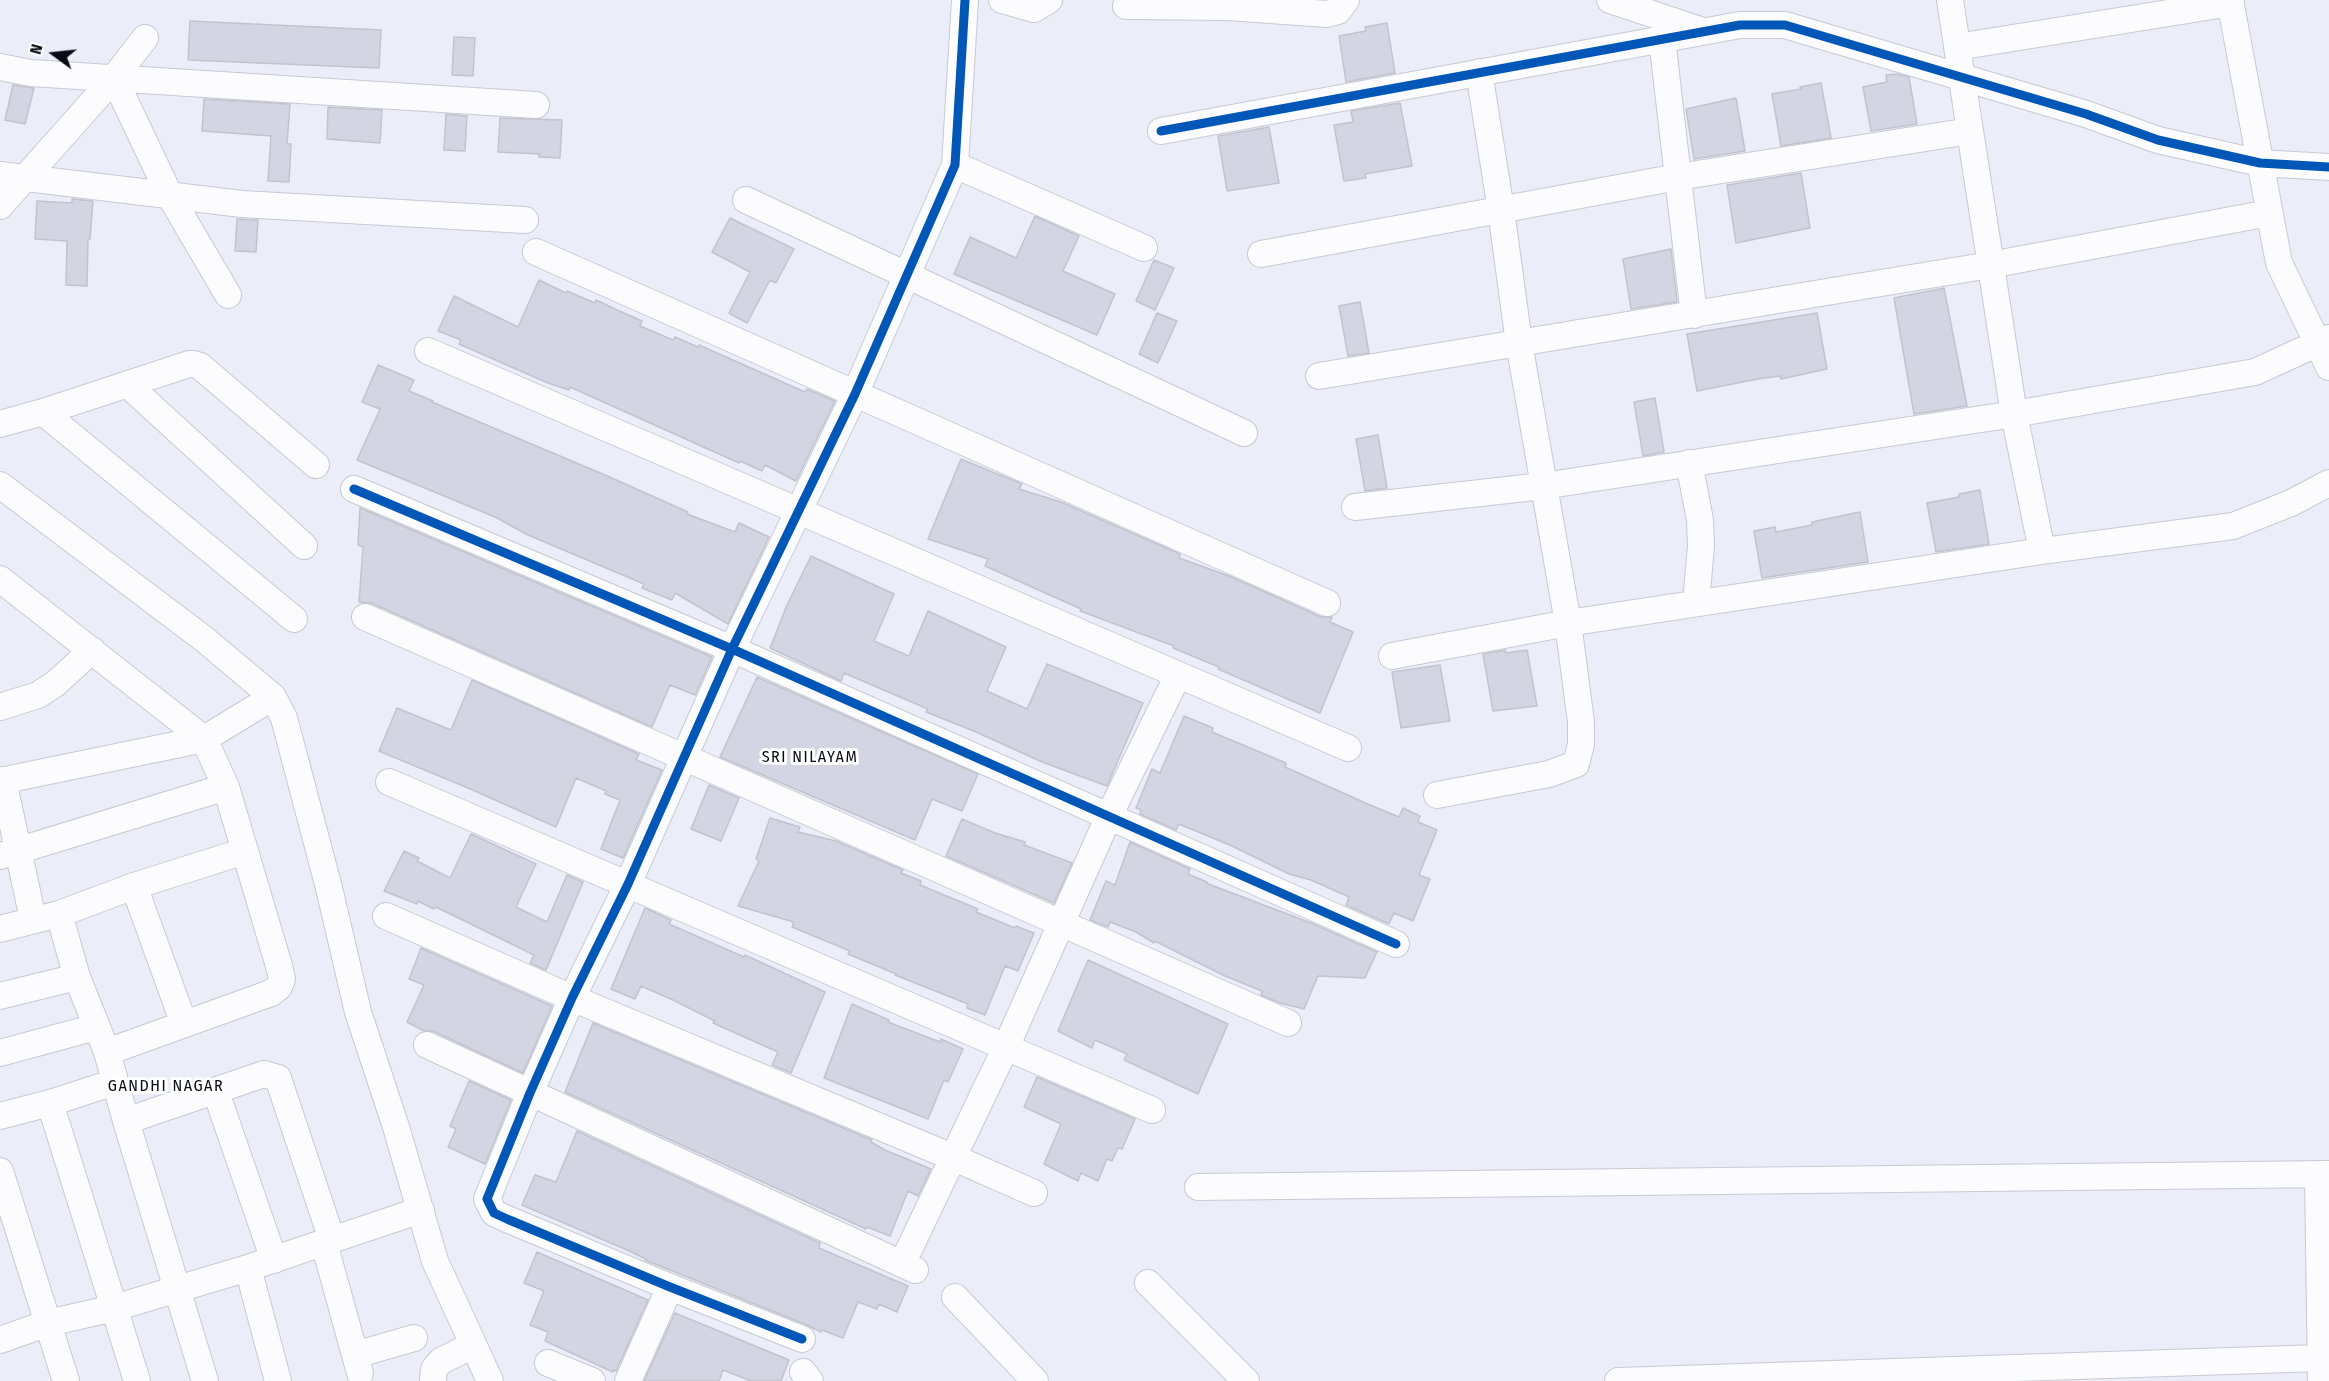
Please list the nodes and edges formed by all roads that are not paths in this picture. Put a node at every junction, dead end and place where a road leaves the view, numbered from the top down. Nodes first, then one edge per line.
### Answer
1 (965, 0) edge
2 (1002, 0) edge
3 (1049, 0) edge
4 (1346, 0) edge
5 (1610, 0) edge
6 (1950, 0) edge
7 (2231, 2) edge
8 (1228, 4) edge
9 (1126, 6) dead end
10 (1704, 31) junction
11 (146, 38) dead end
12 (1662, 39) junction
13 (1957, 47) junction
14 (0, 67) edge
15 (1479, 72) junction
16 (114, 78) junction
17 (1962, 78) junction
18 (536, 105) dead end
19 (1161, 130) dead end
20 (1970, 131) junction
21 (2260, 162) junction
22 (955, 165) junction
23 (2329, 167) edge
24 (0, 175) edge
25 (1678, 177) junction
26 (25, 179) junction
27 (170, 196) junction
28 (746, 200) dead end
29 (0, 206) edge
30 (1501, 210) junction
31 (2270, 213) junction
32 (525, 220) dead end
33 (1144, 248) dead end
34 (536, 252) dead end
35 (1262, 254) dead end
36 (1990, 265) junction
37 (908, 275) junction
38 (228, 295) dead end
39 (1694, 315) junction
40 (2323, 340) edge
41 (1519, 343) junction
42 (428, 351) dead end
43 (2329, 367) edge
44 (1319, 376) dead end
45 (128, 385) junction
46 (855, 394) junction
47 (42, 412) junction
48 (2014, 414) junction
49 (0, 424) edge
50 (1244, 433) dead end
51 (1689, 464) junction
52 (316, 465) dead end
53 (2329, 483) edge
54 (0, 485) edge
55 (1543, 486) junction
56 (354, 489) dead end
57 (1354, 507) dead end
58 (798, 511) junction
59 (304, 546) dead end
60 (2042, 551) junction
61 (0, 579) edge
62 (1327, 603) dead end
63 (1696, 603) junction
64 (365, 617) dead end
65 (294, 619) dead end
66 (1568, 623) junction
67 (732, 649) junction
68 (92, 650) junction
69 (1392, 656) dead end
70 (1178, 675) junction
71 (273, 697) junction
72 (0, 707) edge
73 (204, 738) junction
74 (1348, 748) dead end
75 (684, 757) junction
76 (1, 780) edge
77 (389, 782) dead end
78 (226, 787) junction
79 (1437, 795) dead end
80 (1109, 816) junction
81 (245, 851) junction
82 (9, 854) edge
83 (628, 884) junction
84 (134, 886) junction
85 (59, 914) junction
86 (386, 916) dead end
87 (33, 919) junction
88 (1062, 924) junction
89 (0, 929) edge
90 (1396, 944) dead end
91 (77, 977) junction
92 (0, 996) edge
93 (572, 999) junction
94 (1288, 1023) dead end
95 (184, 1024) junction
96 (96, 1027) junction
97 (427, 1045) dead end
98 (1006, 1047) junction
99 (107, 1052) junction
100 (0, 1053) edge
101 (115, 1082) junction
102 (216, 1092) junction
103 (530, 1093) junction
104 (50, 1102) junction
105 (1152, 1110) dead end
106 (0, 1116) edge
107 (126, 1121) junction
108 (952, 1157) junction
109 (0, 1171) edge
110 (2324, 1174) edge
111 (1198, 1187) dead end
112 (1034, 1193) dead end
113 (421, 1210) junction
114 (328, 1241) junction
115 (274, 1260) junction
116 (248, 1268) junction
117 (1148, 1283) dead end
118 (670, 1287) junction
119 (177, 1290) junction
120 (956, 1297) dead end
121 (114, 1308) junction
122 (2324, 1313) edge
123 (48, 1323) junction
124 (414, 1338) dead end
125 (802, 1339) dead end
126 (0, 1340) edge
127 (473, 1345) junction
128 (548, 1363) dead end
129 (2321, 1370) edge
130 (1023, 1377) edge
131 (66, 1381) edge
132 (137, 1381) edge
133 (206, 1381) edge
134 (278, 1381) edge
135 (433, 1381) edge
136 (490, 1381) edge
137 (591, 1381) edge
138 (628, 1381) edge
139 (1246, 1381) edge
140 (1618, 1381) edge

1 - 22 street
2 - 3 street
4 - 8 street
5 - 10 street
6 - 13 street
7 - 13 street
7 - 21 street
8 - 9 street
10 - 12 street
10 - 17 street
11 - 16 street
12 - 15 street
12 - 25 street
13 - 17 street
14 - 16 street
15 - 19 street
15 - 30 street
16 - 18 street
16 - 26 street
16 - 27 street
17 - 20 street
17 - 21 street
20 - 25 street
20 - 36 street
21 - 23 street
21 - 31 street
22 - 33 street
22 - 37 street
24 - 26 street
25 - 30 street
25 - 39 street
26 - 27 street
26 - 29 street
27 - 32 street
27 - 38 street
28 - 37 street
30 - 35 street
30 - 41 street
31 - 36 street
31 - 40 street
34 - 46 street
36 - 39 street
36 - 48 street
37 - 46 street
37 - 50 street
39 - 41 street
40 - 43 street
40 - 48 street
41 - 44 street
41 - 55 street
42 - 58 street
45 - 47 street
45 - 52 street
45 - 59 street
46 - 58 street
46 - 62 street
47 - 49 street
47 - 65 street
48 - 51 street
48 - 60 street
51 - 55 street
51 - 63 street
53 - 60 street
54 - 71 street
55 - 57 street
55 - 66 street
56 - 67 street
58 - 67 street
58 - 70 street
60 - 63 street
61 - 68 street
63 - 66 street
64 - 75 street
66 - 69 street
66 - 79 street
67 - 75 street
67 - 80 street
68 - 72 street
68 - 73 street
70 - 74 street
70 - 80 street
71 - 73 street
71 - 113 street
73 - 76 street
73 - 78 street
75 - 83 street
75 - 88 street
76 - 82 street
77 - 83 street
78 - 81 street
78 - 82 street
80 - 88 street
80 - 90 street
81 - 84 street
81 - 95 street
82 - 87 street
83 - 93 street
83 - 98 street
84 - 85 street
84 - 95 street
85 - 87 street
85 - 91 street
86 - 93 street
87 - 89 street
88 - 94 street
88 - 98 street
91 - 92 street
91 - 96 street
93 - 103 street
93 - 108 street
95 - 99 street
96 - 99 street
96 - 100 street
97 - 103 street
98 - 105 street
98 - 108 street
99 - 101 street
101 - 104 street
101 - 107 street
102 - 107 street
102 - 114 street
102 - 115 street
103 - 108 street
103 - 118 street
104 - 106 street
104 - 121 street
107 - 119 street
108 - 112 street
109 - 123 street
110 - 111 street
110 - 122 street
113 - 114 street
113 - 127 street
114 - 115 street
114 - 124 street
115 - 116 street
116 - 119 street
116 - 134 street
117 - 139 street
118 - 125 street
118 - 138 street
119 - 121 street
119 - 133 street
120 - 130 street
121 - 123 street
121 - 132 street
122 - 129 street
123 - 126 street
123 - 131 street
127 - 135 street
127 - 136 street
128 - 137 street
129 - 140 street

